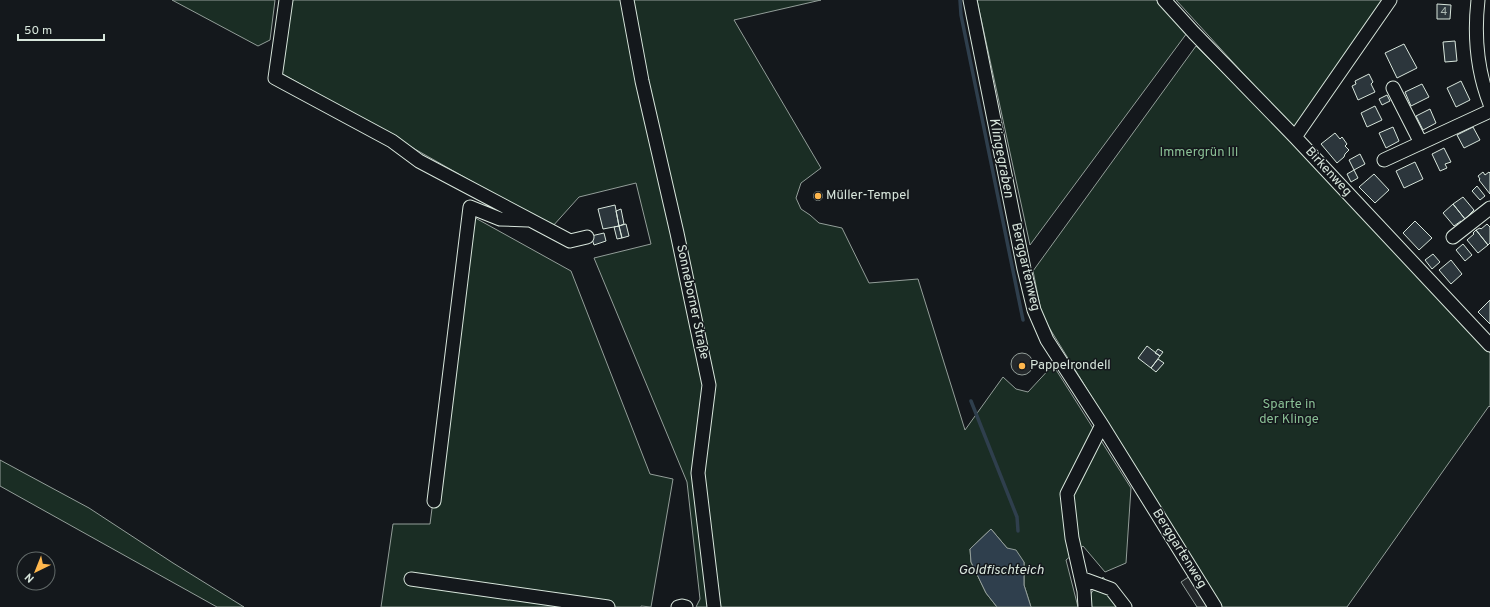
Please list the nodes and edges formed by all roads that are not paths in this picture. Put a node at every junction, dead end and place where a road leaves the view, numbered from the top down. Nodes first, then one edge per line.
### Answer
1 (286, 0) edge
2 (627, 0) edge
3 (970, 0) edge
4 (1164, 0) edge
5 (1390, 0) edge
6 (1478, 0) edge
7 (1393, 88) dead end
8 (1490, 104) edge
9 (1490, 111) edge
10 (1295, 137) junction
11 (1421, 143) junction
12 (1384, 160) dead end
13 (1490, 208) edge
14 (530, 220) junction
15 (587, 237) dead end
16 (1453, 237) dead end
17 (1490, 346) edge
18 (1102, 425) junction
19 (434, 501) dead end
20 (1081, 578) junction
21 (411, 579) dead end
22 (608, 607) edge
23 (678, 607) edge
24 (686, 607) edge
25 (714, 607) edge
26 (1085, 607) edge
27 (1125, 607) edge
28 (1215, 607) edge

1 - 14 street
2 - 25 street, Sonneborner Straße
3 - 18 street, Berggartenweg
4 - 10 street, Birkenweg
5 - 10 street
6 - 8 street
7 - 11 street
9 - 11 street
10 - 17 street, Birkenweg
11 - 12 street
13 - 16 street
14 - 15 street
14 - 19 street
18 - 20 street
18 - 28 street, Berggartenweg
20 - 26 street
20 - 27 street
21 - 22 street
23 - 24 street

